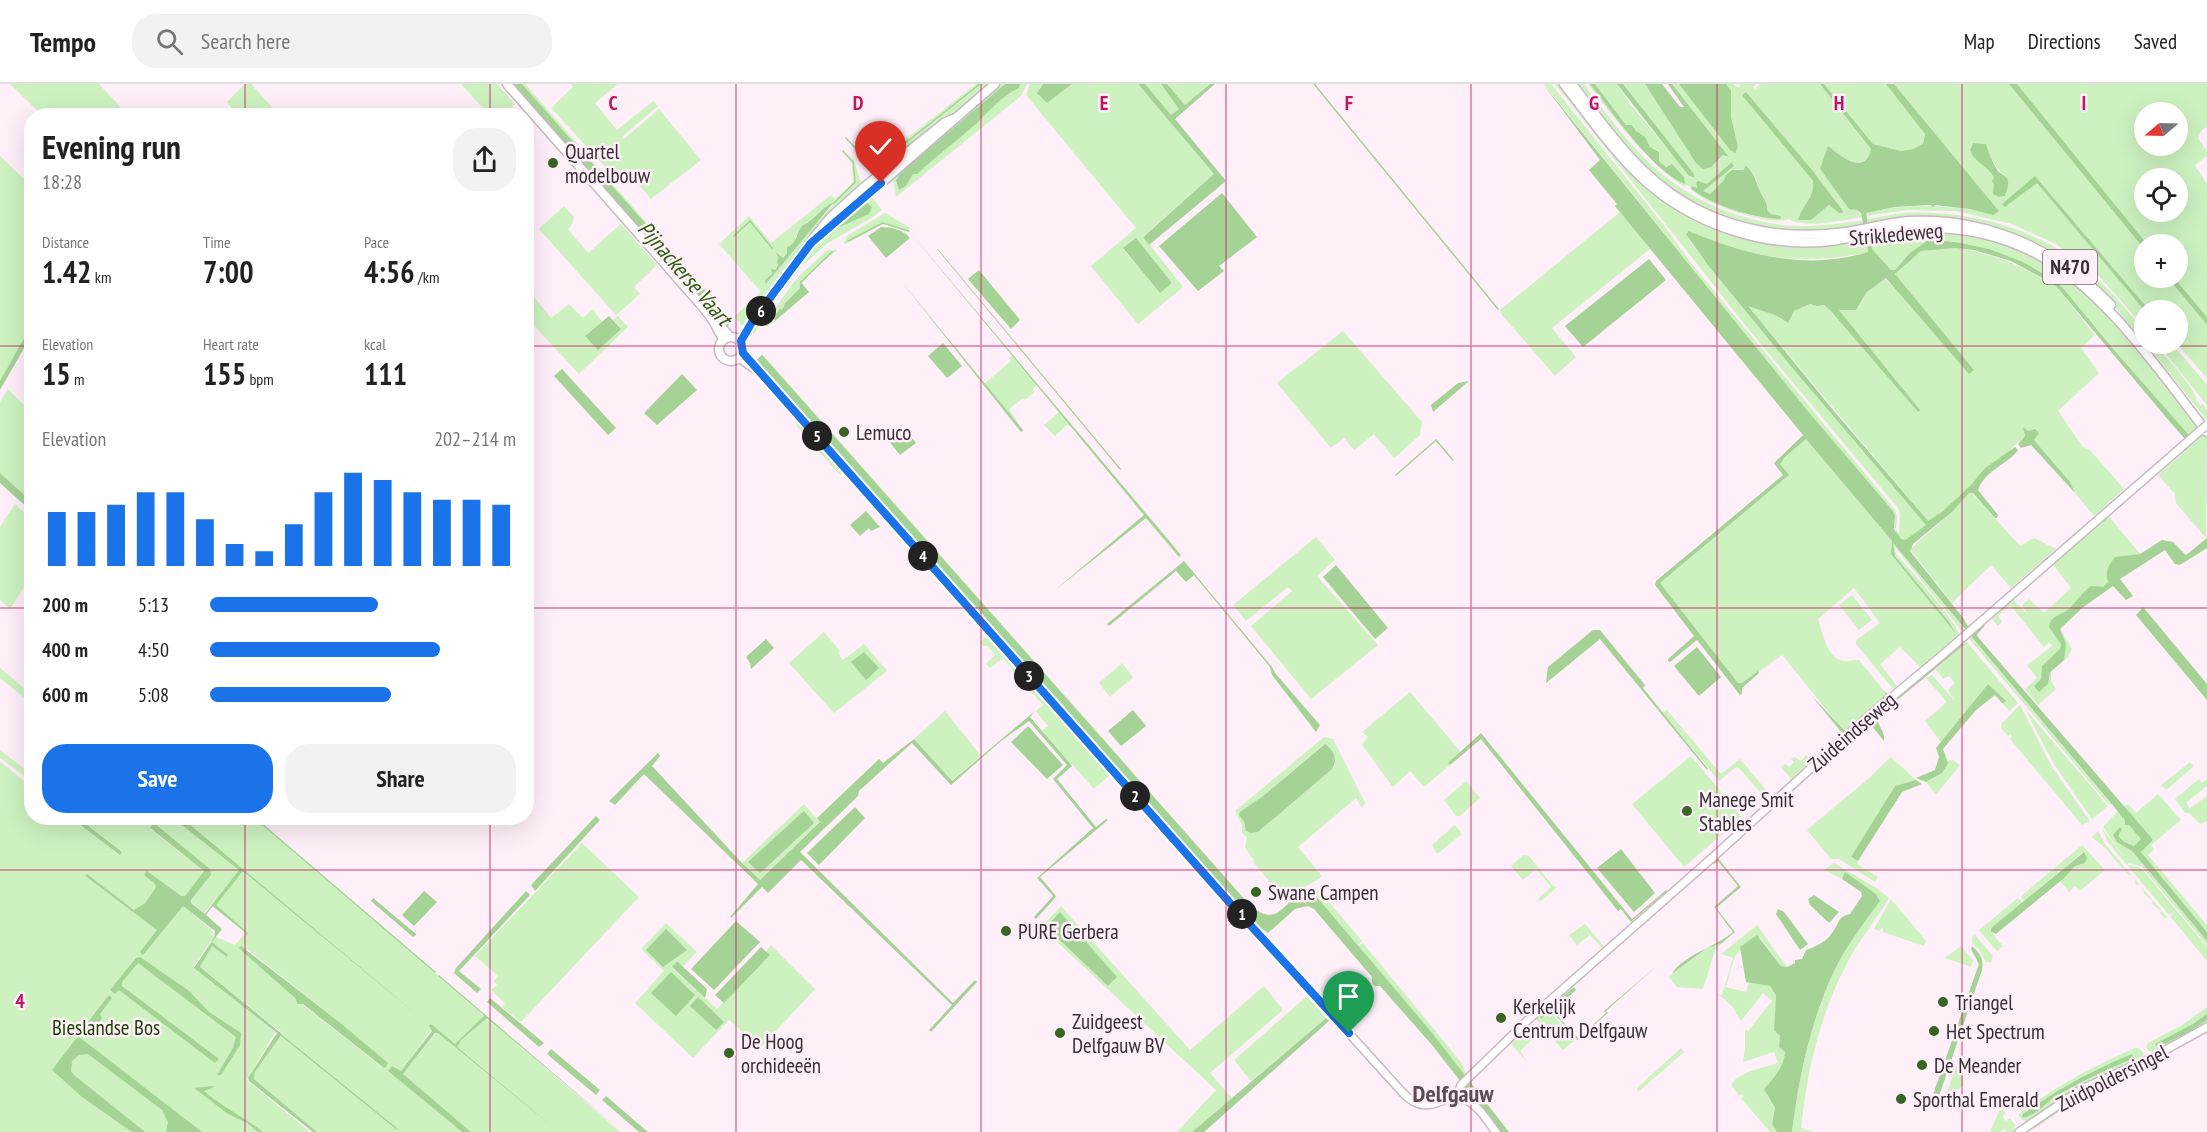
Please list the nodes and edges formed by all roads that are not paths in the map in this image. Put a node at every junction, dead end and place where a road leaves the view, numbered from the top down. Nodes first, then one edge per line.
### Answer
1 (507, 84) edge
2 (995, 84) edge
3 (1564, 84) edge
4 (1572, 84) edge
5 (528, 108) edge
6 (534, 115) edge
7 (1867, 231) junction
8 (738, 341) junction
9 (2205, 428) edge
10 (2207, 1027) edge
11 (1457, 1098) junction
12 (1496, 1132) edge
13 (2019, 1132) edge

1 - 5 main road
2 - 8 main road
3 - 7 main road, Strikledeweg / N470
4 - 7 main road, Strikledeweg / N470
6 - 8 main road
7 - 9 main road, Strikledeweg / N470
8 - 11 street
9 - 11 street, Zuideindseweg
10 - 13 street, Zuidpoldersingel
11 - 12 street

